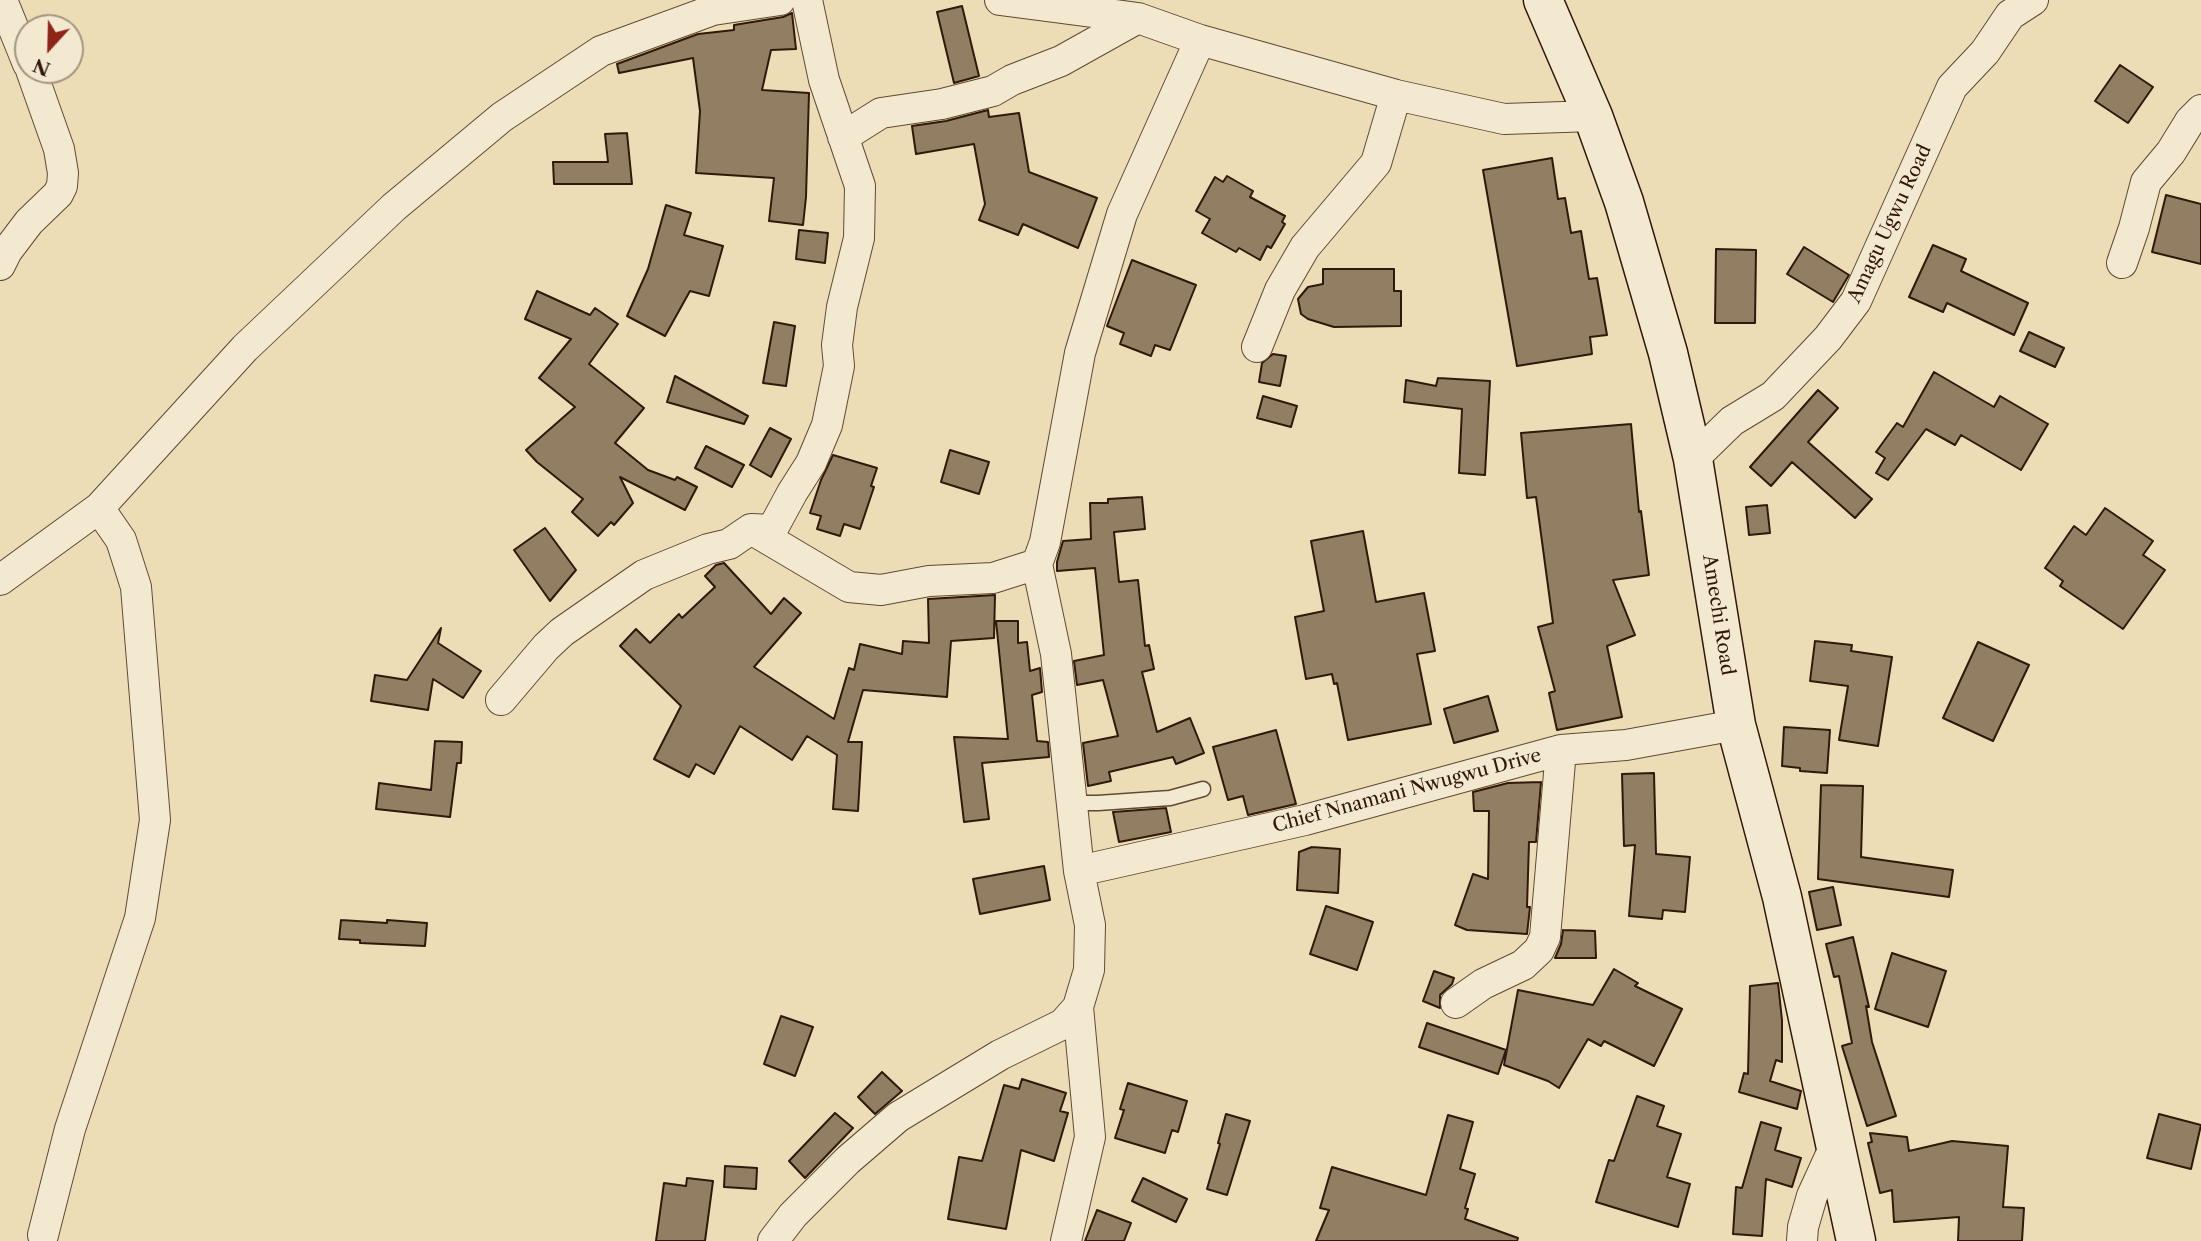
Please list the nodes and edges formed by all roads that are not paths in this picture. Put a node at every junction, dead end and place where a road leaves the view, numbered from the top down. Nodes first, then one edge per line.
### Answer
1 (2, 0) edge
2 (780, 0) edge
3 (807, 0) edge
4 (1000, 0) edge
5 (1543, 0) edge
6 (2033, 0) edge
7 (1138, 18) junction
8 (14, 30) edge
9 (1200, 40) junction
10 (35, 84) edge
11 (1395, 95) junction
12 (2201, 110) edge
13 (1593, 116) junction
14 (842, 137) junction
15 (2122, 263) dead end
16 (0, 265) edge
17 (1256, 347) dead end
18 (1693, 459) junction
19 (99, 508) junction
20 (751, 529) junction
21 (1037, 564) junction
22 (0, 580) edge
23 (501, 700) dead end
24 (1736, 725) junction
25 (1561, 750) junction
26 (1203, 789) dead end
27 (1072, 803) junction
28 (1079, 871) junction
29 (1456, 1003) dead end
30 (1078, 1007) junction
31 (1834, 1147) junction
32 (43, 1235) dead end
33 (773, 1241) edge
34 (1066, 1241) edge
35 (1802, 1241) edge
36 (1856, 1241) edge

1 - 8 street
2 - 19 street
3 - 14 street
4 - 7 street
5 - 13 main road, Amechi Road
6 - 18 street, Amagu Ugwu Road
7 - 9 street
7 - 14 street
9 - 11 street
9 - 21 street
10 - 16 street
11 - 13 street
11 - 17 street
12 - 15 street
13 - 18 main road, Amechi Road
14 - 20 street
18 - 24 main road, Amechi Road
19 - 22 street
19 - 32 street
20 - 21 street
20 - 23 street
21 - 27 street
24 - 25 street, Chief Nnamani Nwugwu Drive
24 - 31 main road, Amechi Road
25 - 28 street, Chief Nnamani Nwugwu Drive
25 - 29 street
26 - 27 lane
27 - 28 street
28 - 30 street
30 - 33 street
30 - 34 street
31 - 35 street
31 - 36 main road, Amechi Road

